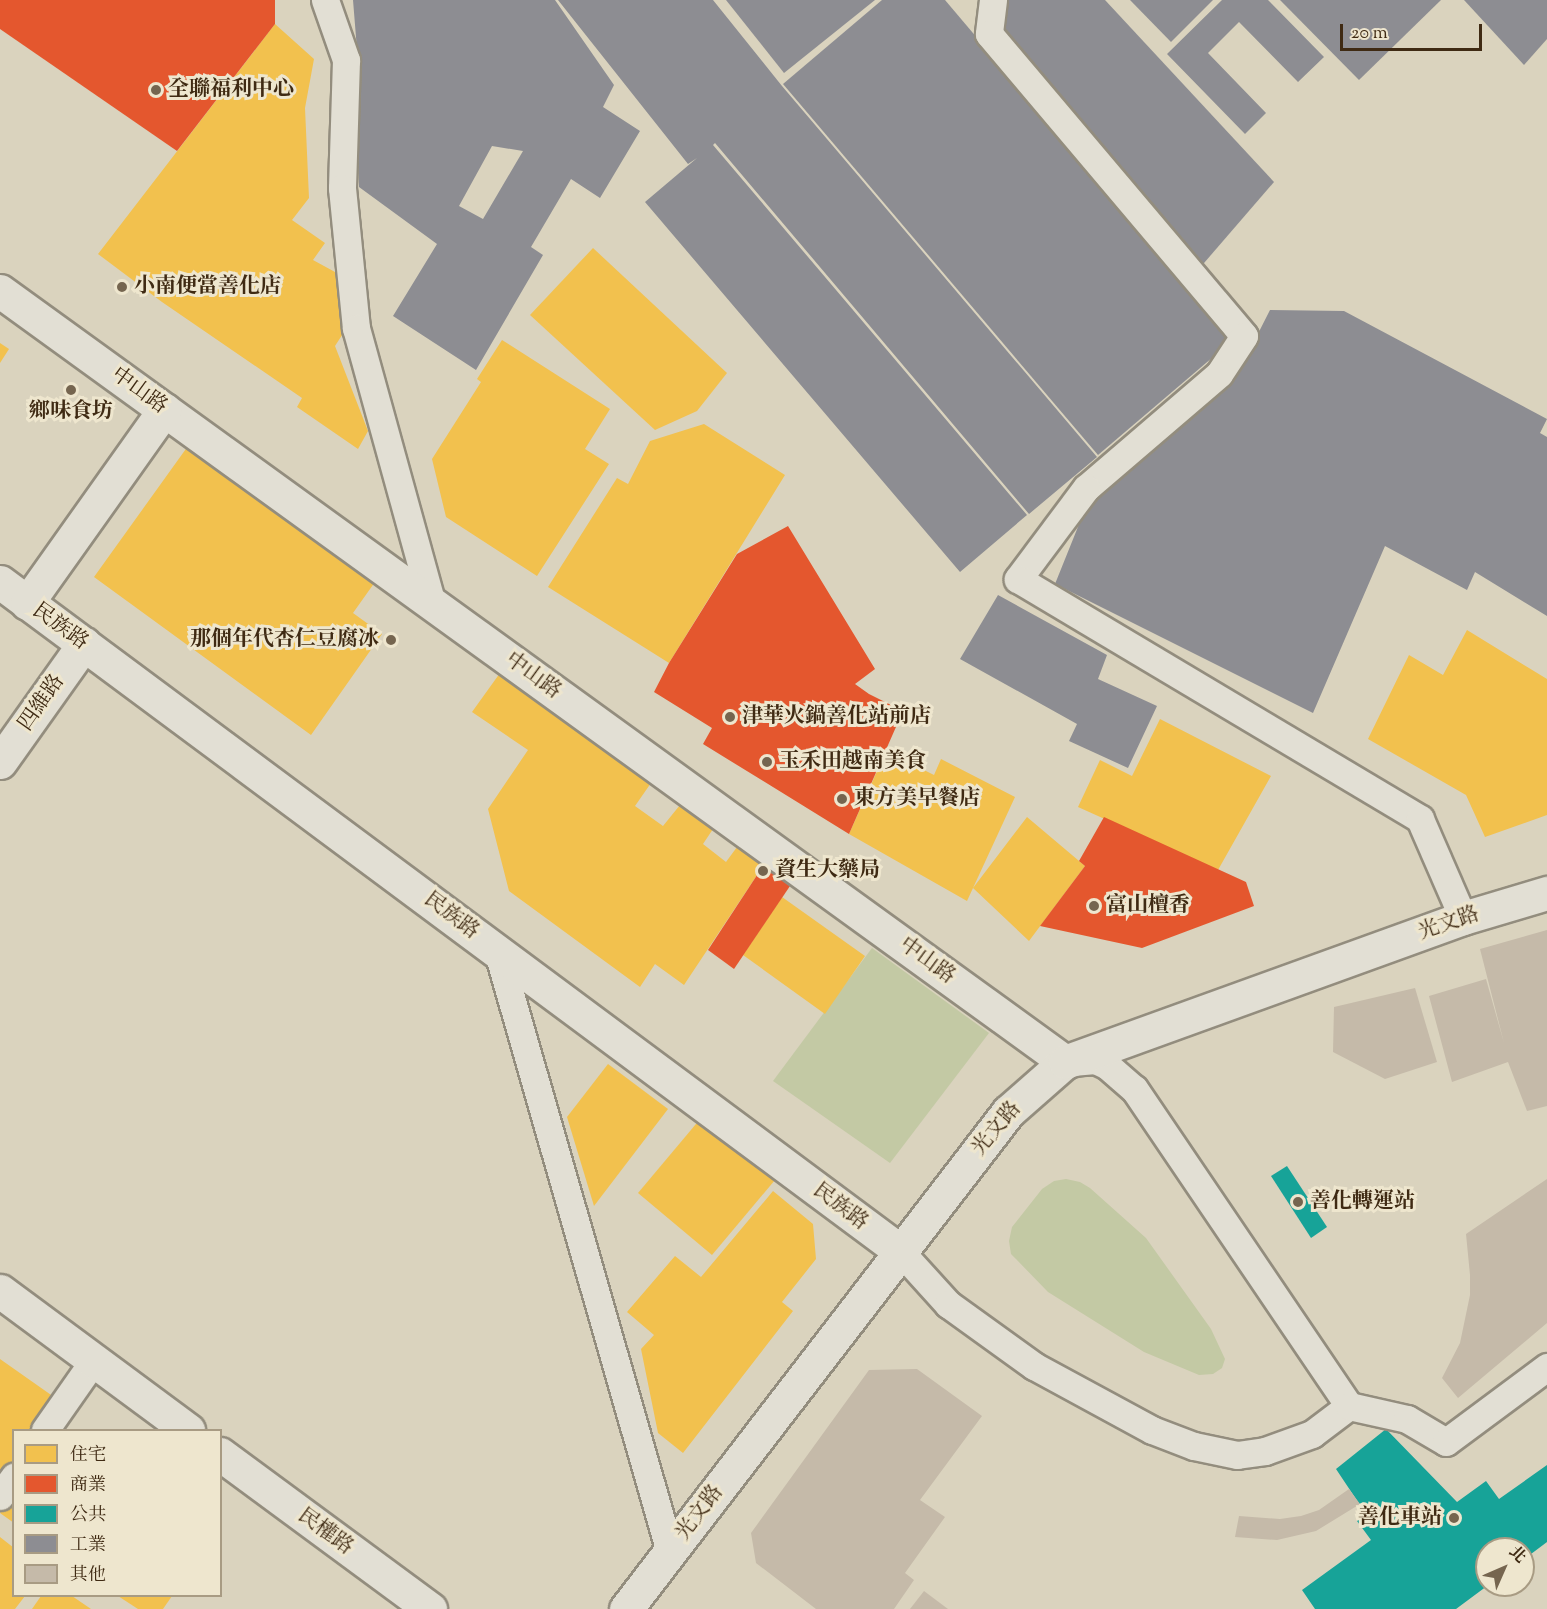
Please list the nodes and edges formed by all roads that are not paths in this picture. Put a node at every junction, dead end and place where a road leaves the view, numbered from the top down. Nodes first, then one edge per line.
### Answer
1 (326, 0) edge
2 (993, 0) edge
3 (0, 291) edge
4 (164, 410) junction
5 (0, 582) edge
6 (27, 603) junction
7 (432, 603) junction
8 (84, 644) junction
9 (0, 762) edge
10 (1547, 893) edge
11 (1463, 918) junction
12 (498, 952) junction
13 (1065, 1062) junction
14 (900, 1251) junction
15 (0, 1291) edge
16 (94, 1360) junction
17 (1547, 1367) edge
18 (1349, 1406) junction
19 (46, 1429) edge
20 (185, 1429) edge
21 (222, 1455) edge
22 (12, 1480) edge
23 (0, 1496) edge
24 (670, 1552) junction
25 (430, 1609) edge
26 (626, 1609) edge

1 - 7 lane
2 - 11 lane
3 - 4 street, 中山路
4 - 6 street
4 - 7 street, 中山路
5 - 6 street, 民族路
6 - 8 street, 民族路
7 - 13 street, 中山路
8 - 9 street, 四維路
8 - 12 street, 民族路
10 - 11 street, 光文路
11 - 13 street, 光文路
12 - 14 street, 民族路
12 - 24 lane
13 - 14 street, 光文路
13 - 18 lane
14 - 18 lane
14 - 24 street, 光文路
15 - 16 street
16 - 19 lane
16 - 20 street
17 - 18 lane
21 - 25 street, 民權路
22 - 23 lane
24 - 26 street, 光文路

